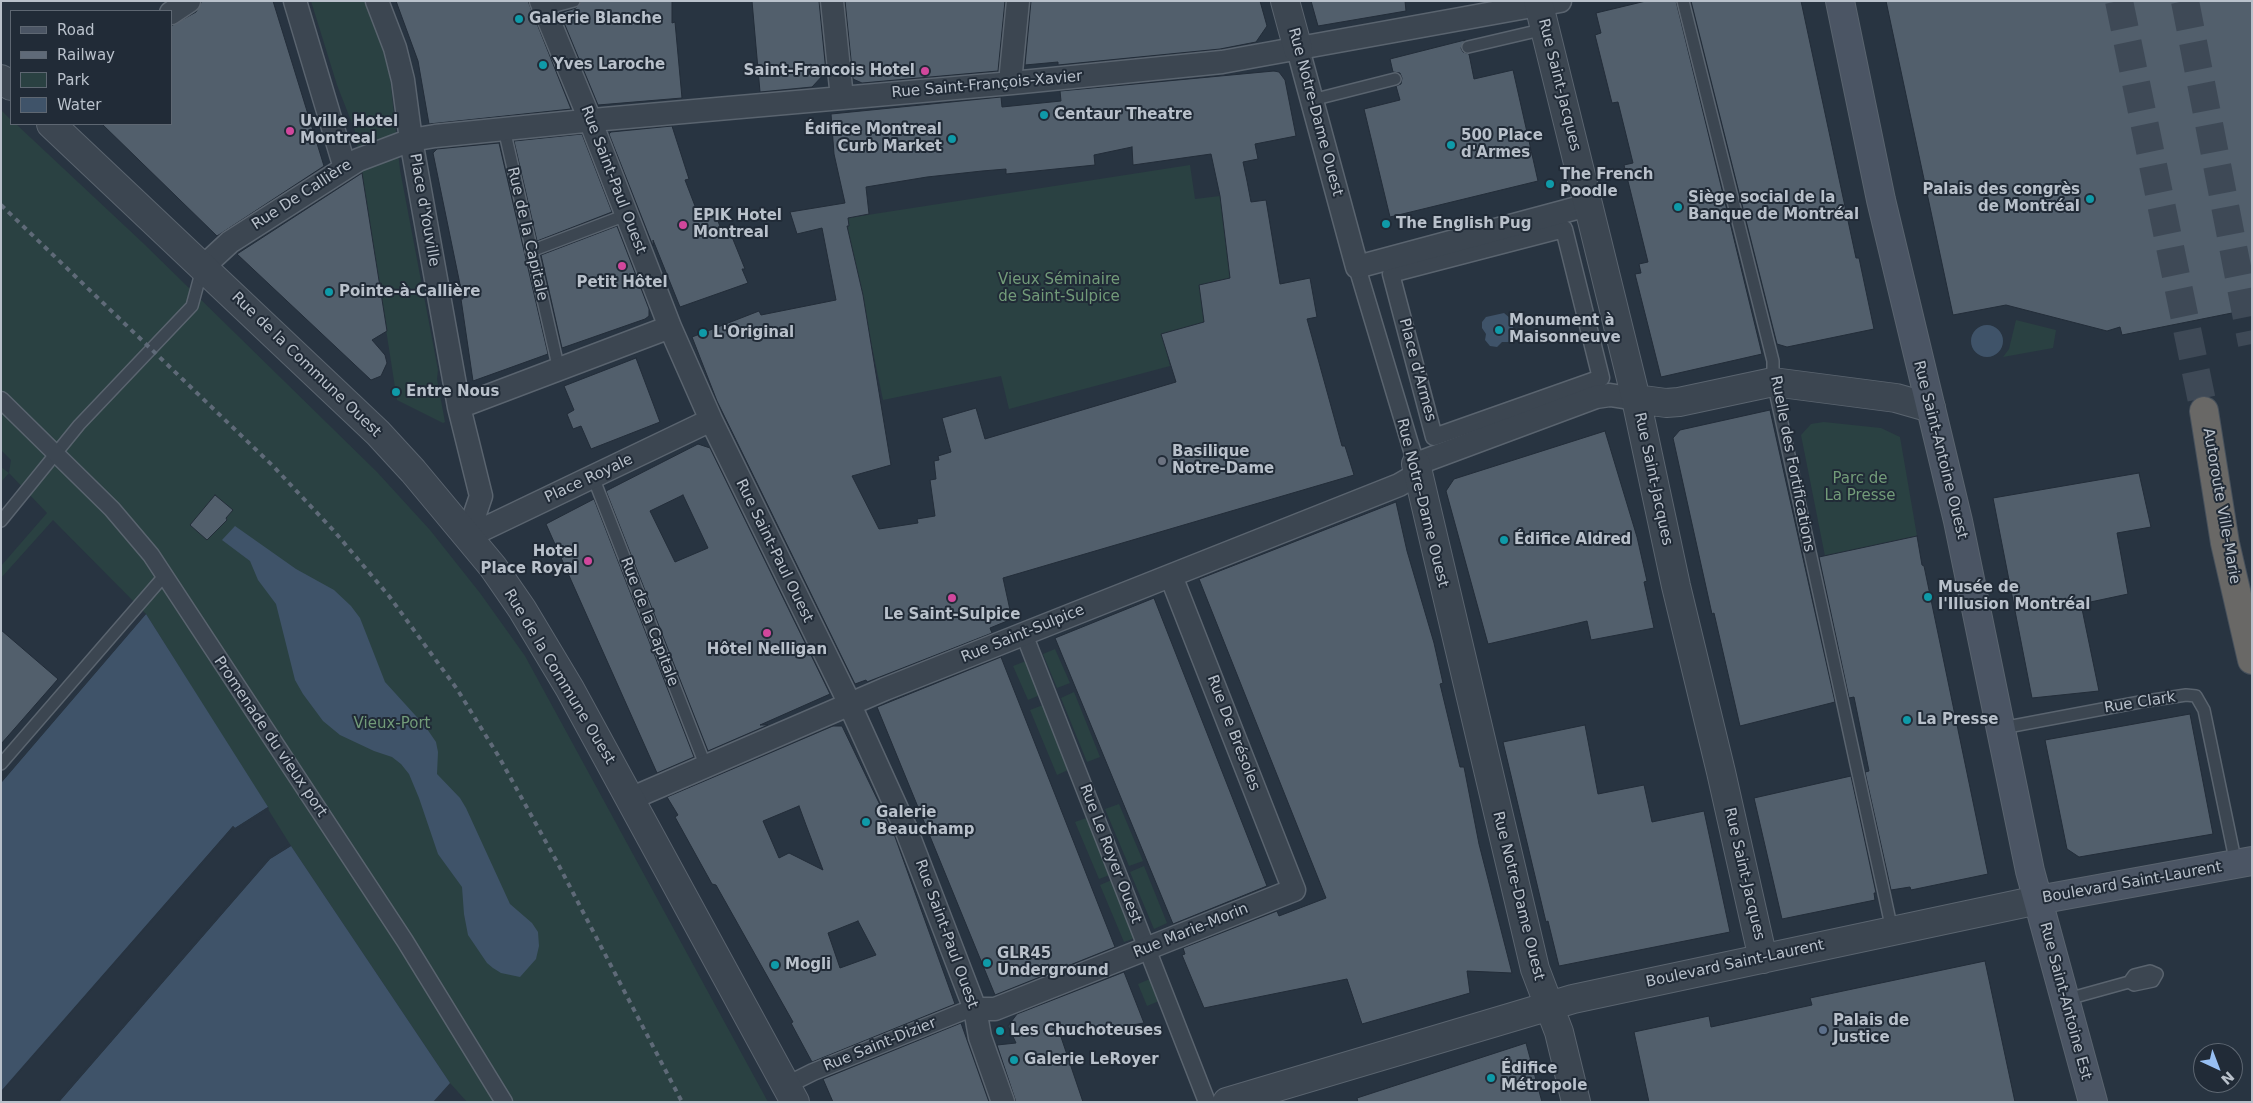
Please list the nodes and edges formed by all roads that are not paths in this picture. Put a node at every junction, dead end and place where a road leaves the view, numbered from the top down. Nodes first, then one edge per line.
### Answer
1 (189, 1) edge
2 (295, 1) edge
3 (377, 1) edge
4 (574, 1) edge
5 (832, 1) edge
6 (1018, 1) edge
7 (1285, 1) edge
8 (1684, 1) edge
9 (1840, 1) edge
10 (543, 5) edge
11 (1545, 9) edge
12 (172, 12) edge
13 (1468, 47) dead end
14 (1298, 49) junction
15 (1395, 79) dead end
16 (1012, 83) junction
17 (842, 98) junction
18 (1312, 100) junction
19 (590, 120) junction
20 (52, 125) edge
21 (504, 128) junction
22 (411, 140) junction
23 (344, 168) junction
24 (1588, 205) junction
25 (626, 215) junction
26 (1564, 229) joint
27 (531, 250) junction
28 (1357, 266) junction
29 (203, 268) junction
30 (670, 327) junction
31 (558, 370) junction
32 (1774, 382) junction
33 (1636, 398) junction
34 (1, 400) edge
35 (459, 407) junction
36 (1931, 408) junction
37 (2204, 410) tunnel mouth
38 (711, 420) junction
39 (56, 454) junction
40 (1416, 469) junction
41 (593, 477) junction
42 (1, 521) edge
43 (467, 537) junction
44 (164, 576) junction
45 (1171, 576) junction
46 (1024, 634) junction
47 (2252, 660) edge
48 (850, 704) junction
49 (2002, 728) junction
50 (1, 764) edge
51 (706, 767) junction
52 (630, 800) junction
53 (2244, 862) edge
54 (1294, 890) joint
55 (2038, 900) junction
56 (1892, 930) junction
57 (1147, 949) junction
58 (1763, 959) junction
59 (2128, 982) dead end
60 (2064, 1000) junction
61 (1548, 1006) junction
62 (975, 1010) junction
63 (791, 1094) edge
64 (504, 1102) edge
65 (1003, 1102) edge
66 (1208, 1102) edge
67 (1227, 1102) edge
68 (1576, 1102) edge
69 (2093, 1102) edge

1 - 12 street
2 - 23 street
3 - 22 street, Place d'Youville
4 - 10 lane
5 - 17 street
6 - 16 street
7 - 14 street, Rue Notre-Dame Ouest
8 - 32 lane, Ruelle des Fortifications
9 - 36 main road, Rue Saint-Antoine Ouest
10 - 19 street, Rue Saint-Paul Ouest
11 - 13 lane
11 - 14 street, Rue Saint-François-Xavier
11 - 24 street, Rue Saint-Jacques
14 - 16 street, Rue Saint-François-Xavier
14 - 18 street, Rue Notre-Dame Ouest
15 - 18 lane
16 - 17 street, Rue Saint-François-Xavier
17 - 19 street, Rue Saint-François-Xavier
18 - 28 street, Rue Notre-Dame Ouest
19 - 21 street, Rue Saint-François-Xavier
19 - 25 street, Rue Saint-Paul Ouest
20 - 29 street, Rue de la Commune Ouest
21 - 22 street, Rue Saint-François-Xavier
21 - 27 lane, Rue de la Capitale
22 - 23 street, Rue De Callière
22 - 35 street, Place d'Youville
23 - 29 street, Rue De Callière
24 - 28 street
24 - 33 street, Rue Saint-Jacques
25 - 27 lane
25 - 30 street, Rue Saint-Paul Ouest
26 - 26 street, Place d'Armes
27 - 31 lane, Rue de la Capitale
28 - 40 street, Rue Notre-Dame Ouest
29 - 39 lane
29 - 43 street, Rue de la Commune Ouest
30 - 31 street
30 - 38 street, Rue Saint-Paul Ouest
31 - 35 street
32 - 33 street
32 - 36 street
32 - 56 lane, Ruelle des Fortifications
33 - 40 street
33 - 58 street, Rue Saint-Jacques
34 - 39 street, Promenade du vieux port
35 - 43 street, Place d'Youville
36 - 49 main road, Rue Saint-Antoine Ouest
37 - 47 highway, Autoroute Ville-Marie
38 - 41 street, Place Royale
38 - 48 street, Rue Saint-Paul Ouest
39 - 42 lane
39 - 44 street, Promenade du vieux port
40 - 45 street, Rue Saint-Sulpice
40 - 61 street, Rue Notre-Dame Ouest
41 - 43 street, Place Royale
41 - 51 lane, Rue de la Capitale
43 - 52 street, Rue de la Commune Ouest
44 - 50 lane
44 - 64 street, Promenade du vieux port
45 - 46 street, Rue Saint-Sulpice
45 - 54 street, Rue De Brésoles
46 - 48 street, Rue Saint-Sulpice
46 - 57 street, Rue Le Royer Ouest
48 - 51 street, Rue Saint-Sulpice
48 - 62 street, Rue Saint-Paul Ouest
49 - 53 lane, Rue Clark
49 - 55 main road, Rue Saint-Antoine Ouest
51 - 52 street, Rue Saint-Sulpice
52 - 63 street, Rue de la Commune Ouest
53 - 55 main road, Boulevard Saint-Laurent
54 - 57 street, Rue Marie-Morin
55 - 56 street, Boulevard Saint-Laurent
55 - 60 main road, Rue Saint-Antoine Est
56 - 58 street, Boulevard Saint-Laurent
57 - 62 street, Rue Marie-Morin
57 - 66 street, Rue Le Royer Ouest
58 - 61 street, Boulevard Saint-Laurent
59 - 60 lane
60 - 69 main road, Rue Saint-Antoine Est
61 - 67 street, Boulevard Saint-Laurent
61 - 68 street, Rue Notre-Dame Ouest
62 - 63 street, Rue Saint-Dizier
62 - 65 street, Rue Saint-Paul Ouest

